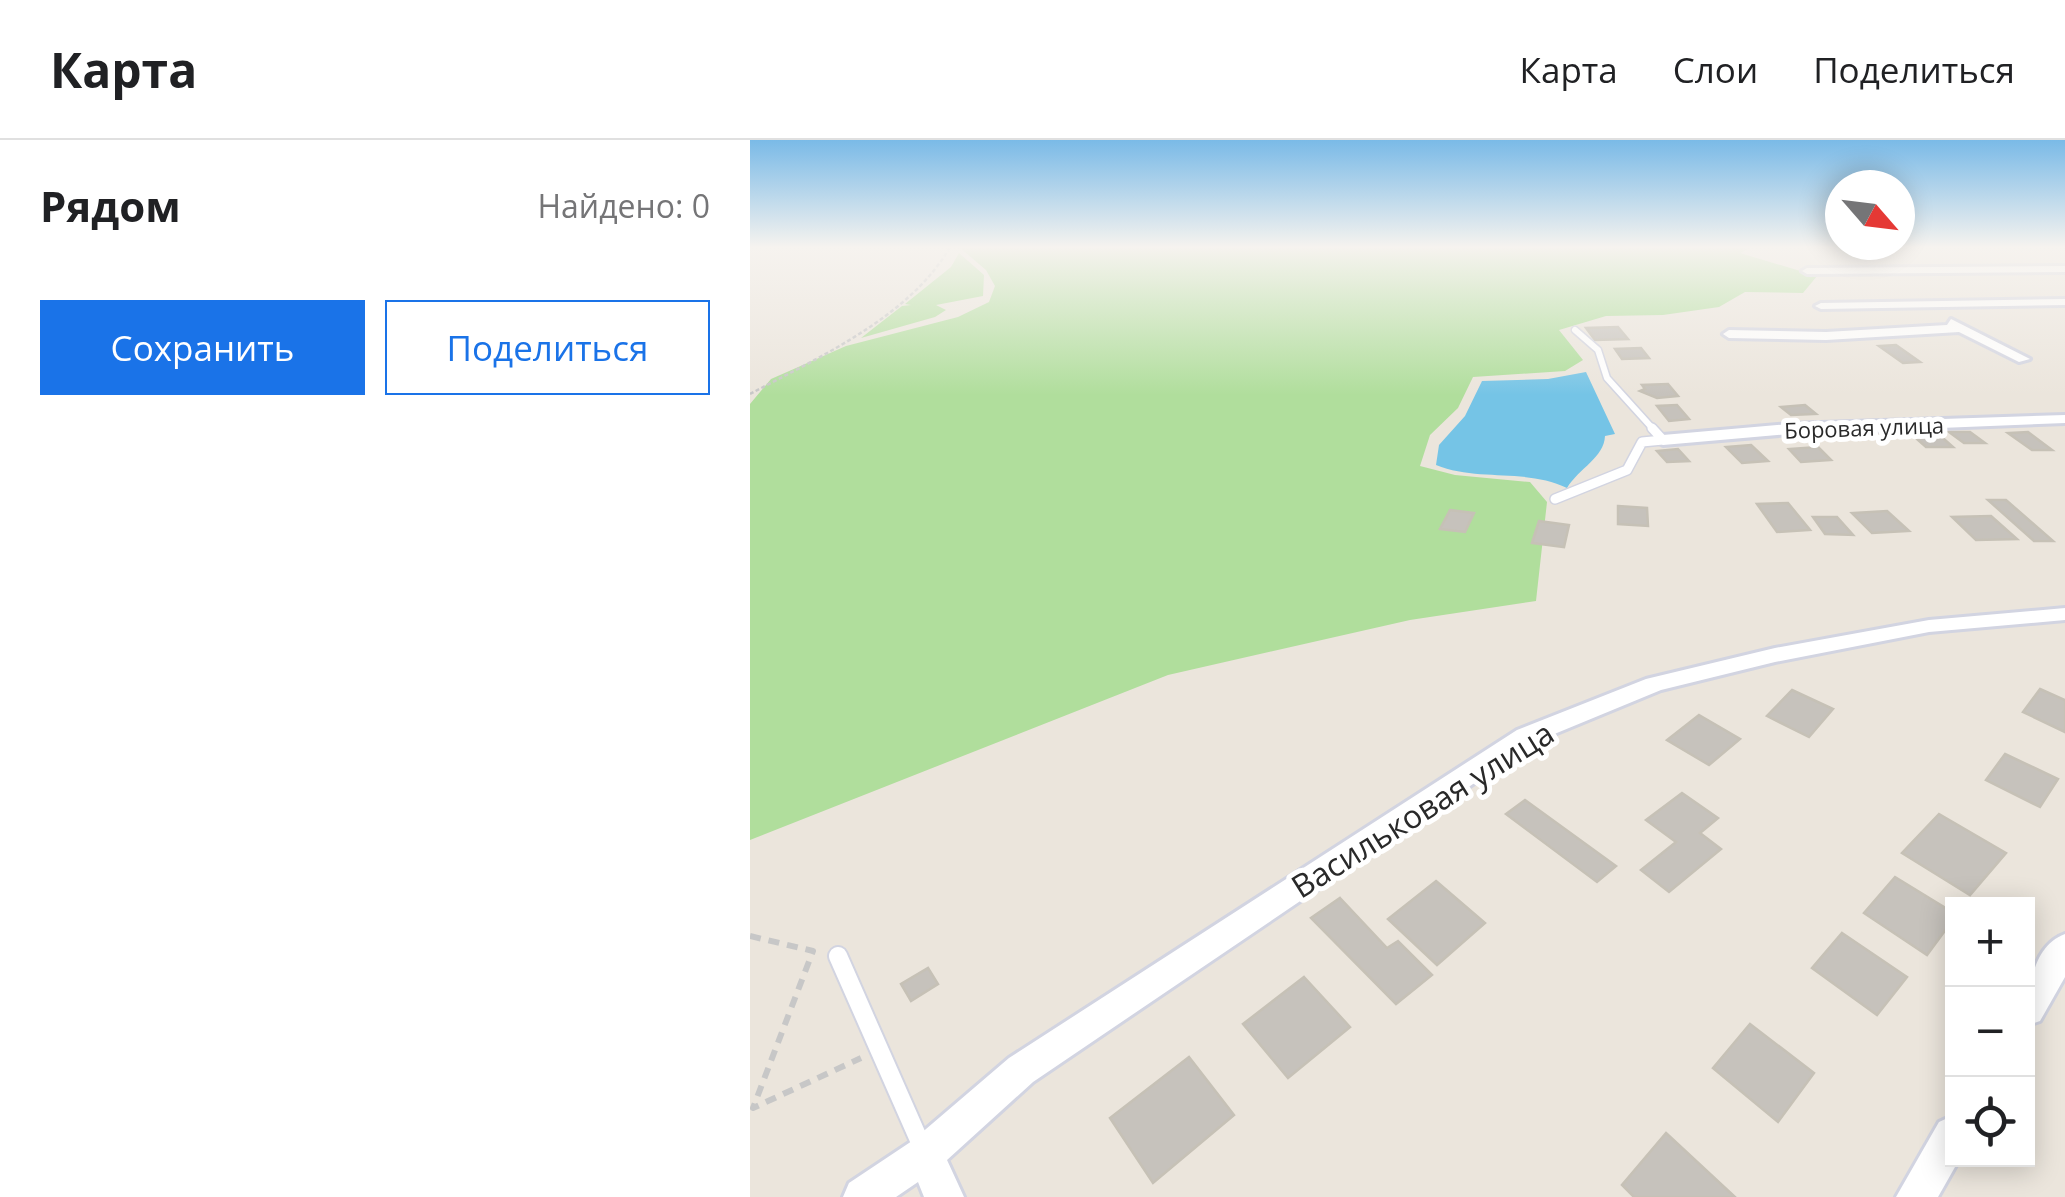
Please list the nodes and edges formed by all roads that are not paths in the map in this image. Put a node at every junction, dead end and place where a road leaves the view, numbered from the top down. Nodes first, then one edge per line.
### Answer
1 (2065, 302) edge
2 (1917, 305) junction
3 (1820, 306) dead end
4 (1962, 328) junction
5 (1574, 330) dead end
6 (1730, 334) dead end
7 (2024, 359) dead end
8 (2065, 420) edge
9 (1664, 440) junction
10 (1555, 500) dead end
11 (2065, 614) edge
12 (2065, 948) edge
13 (838, 956) dead end
14 (2035, 998) edge
15 (1945, 1148) edge
16 (925, 1154) junction
17 (863, 1197) edge
18 (944, 1197) edge
19 (1916, 1197) edge

1 - 2 street
2 - 3 street
2 - 4 street
4 - 6 street
4 - 7 street
5 - 9 lane
8 - 9 street, Боровая улица
9 - 10 lane
11 - 16 street, Васильковая улица
12 - 14 street
13 - 16 lane
15 - 19 street
16 - 17 street, Васильковая улица
16 - 18 street

